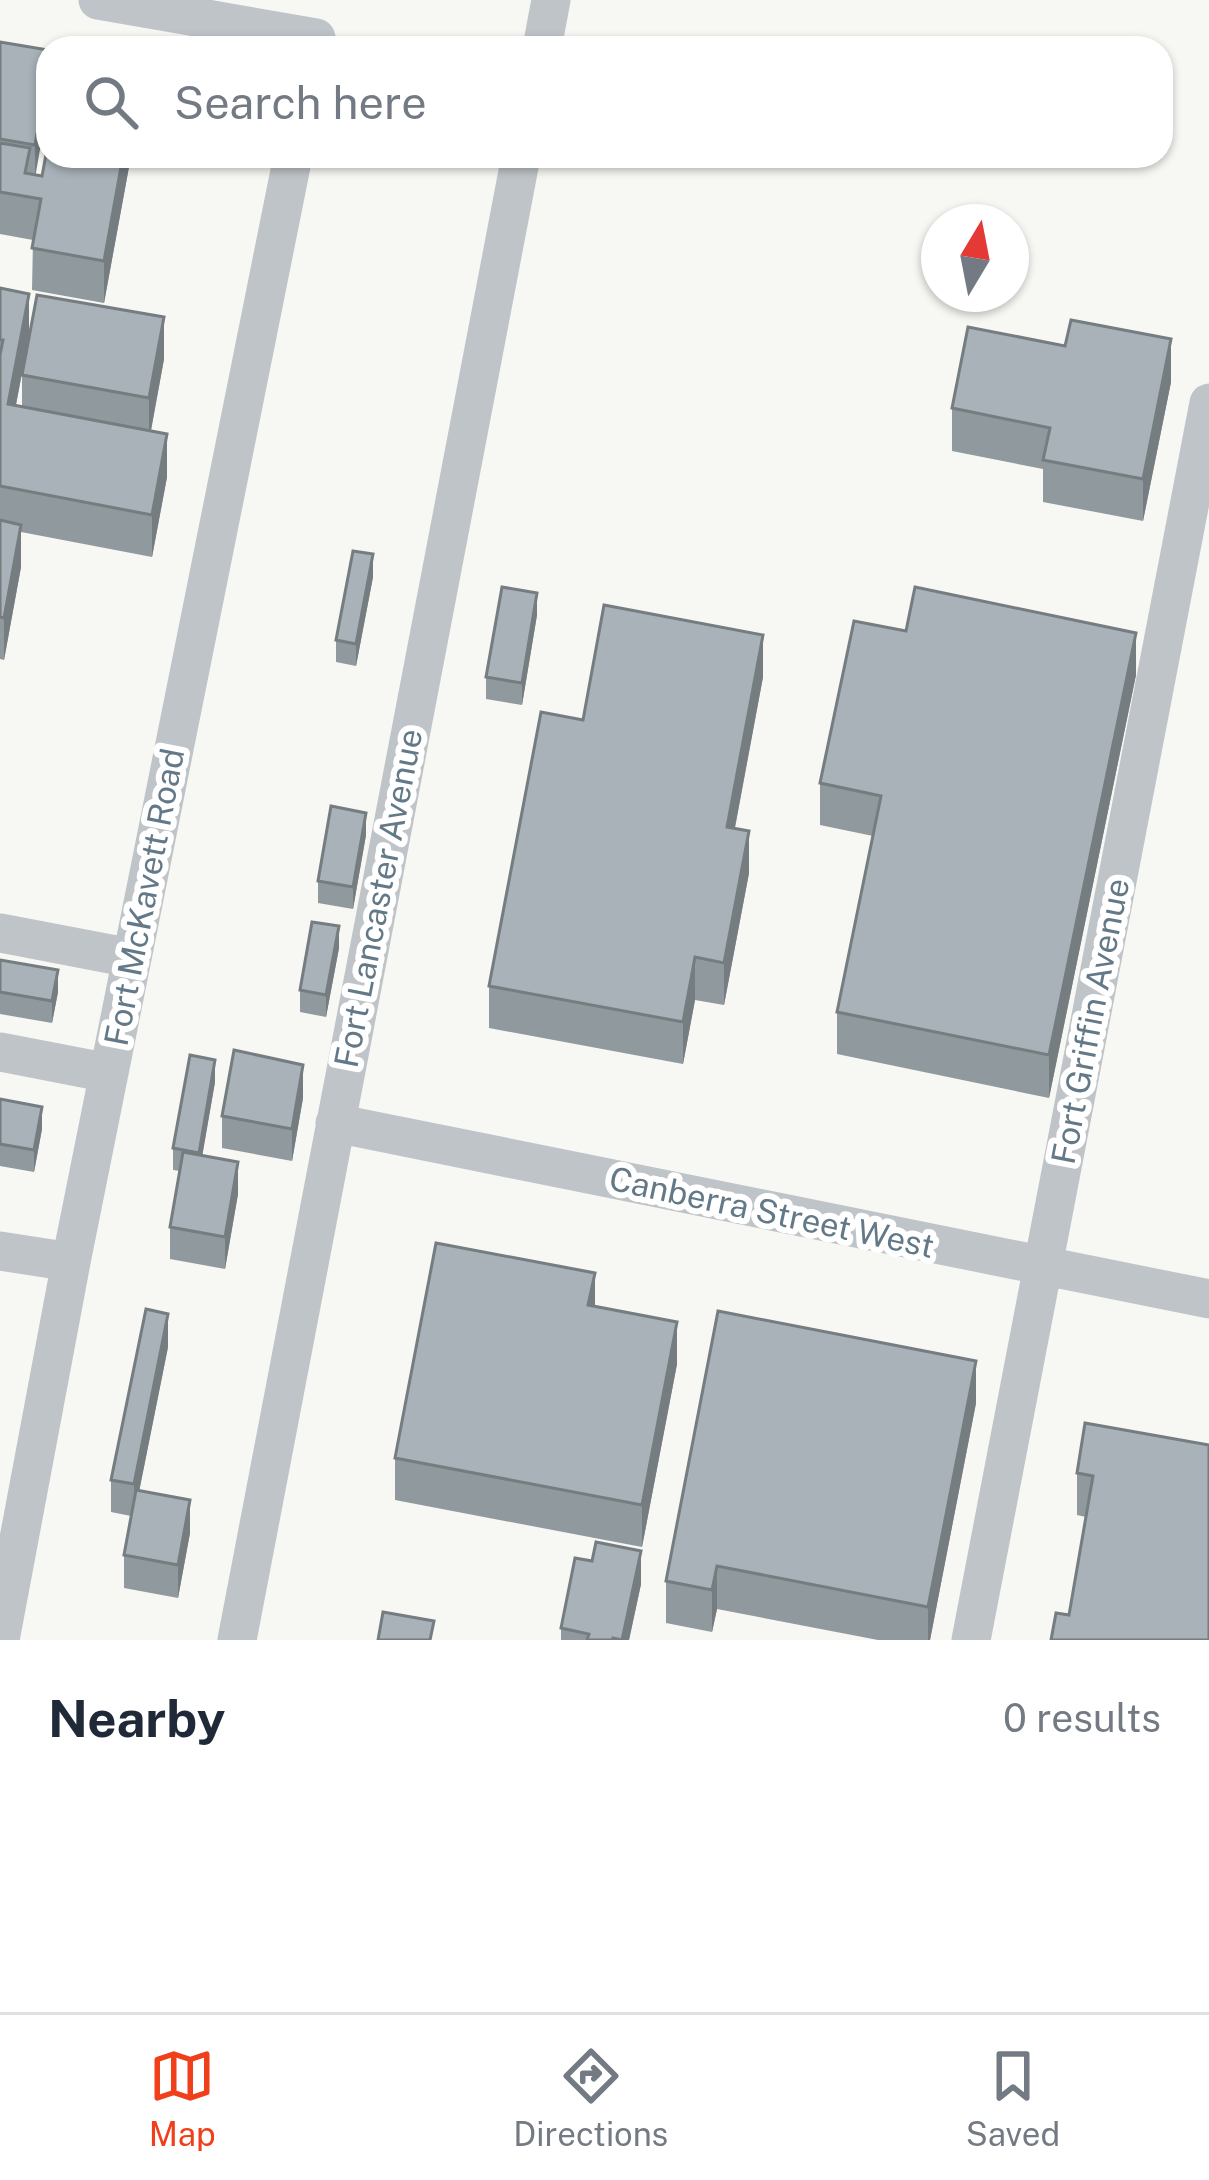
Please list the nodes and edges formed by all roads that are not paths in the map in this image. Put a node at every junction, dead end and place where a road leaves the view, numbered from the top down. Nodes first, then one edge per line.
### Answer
1 (98, 0) edge
2 (551, 0) edge
3 (318, 29) edge
4 (544, 36) edge
5 (291, 168) edge
6 (519, 168) edge
7 (1209, 403) edge
8 (0, 933) edge
9 (131, 958) junction
10 (0, 1052) edge
11 (109, 1072) junction
12 (335, 1123) junction
13 (0, 1251) edge
14 (71, 1262) junction
15 (1042, 1267) junction
16 (1209, 1299) edge
17 (17, 1457) edge
18 (0, 1640) edge
19 (237, 1640) edge
20 (970, 1640) edge

1 - 3 street
2 - 4 street
5 - 9 street, Fort McKavett Road
6 - 12 street, Fort Lancaster Avenue
7 - 15 street, Fort Griffin Avenue
8 - 9 street
9 - 11 street, Fort McKavett Road
10 - 11 street
11 - 14 street, Fort McKavett Road
12 - 15 street, Canberra Street West
12 - 19 street, Fort Lancaster Avenue
13 - 14 street
14 - 17 street, Fort McKavett Road
15 - 16 street, Canberra Street West
15 - 20 street, Fort Griffin Avenue
17 - 18 street, Fort McKavett Road

